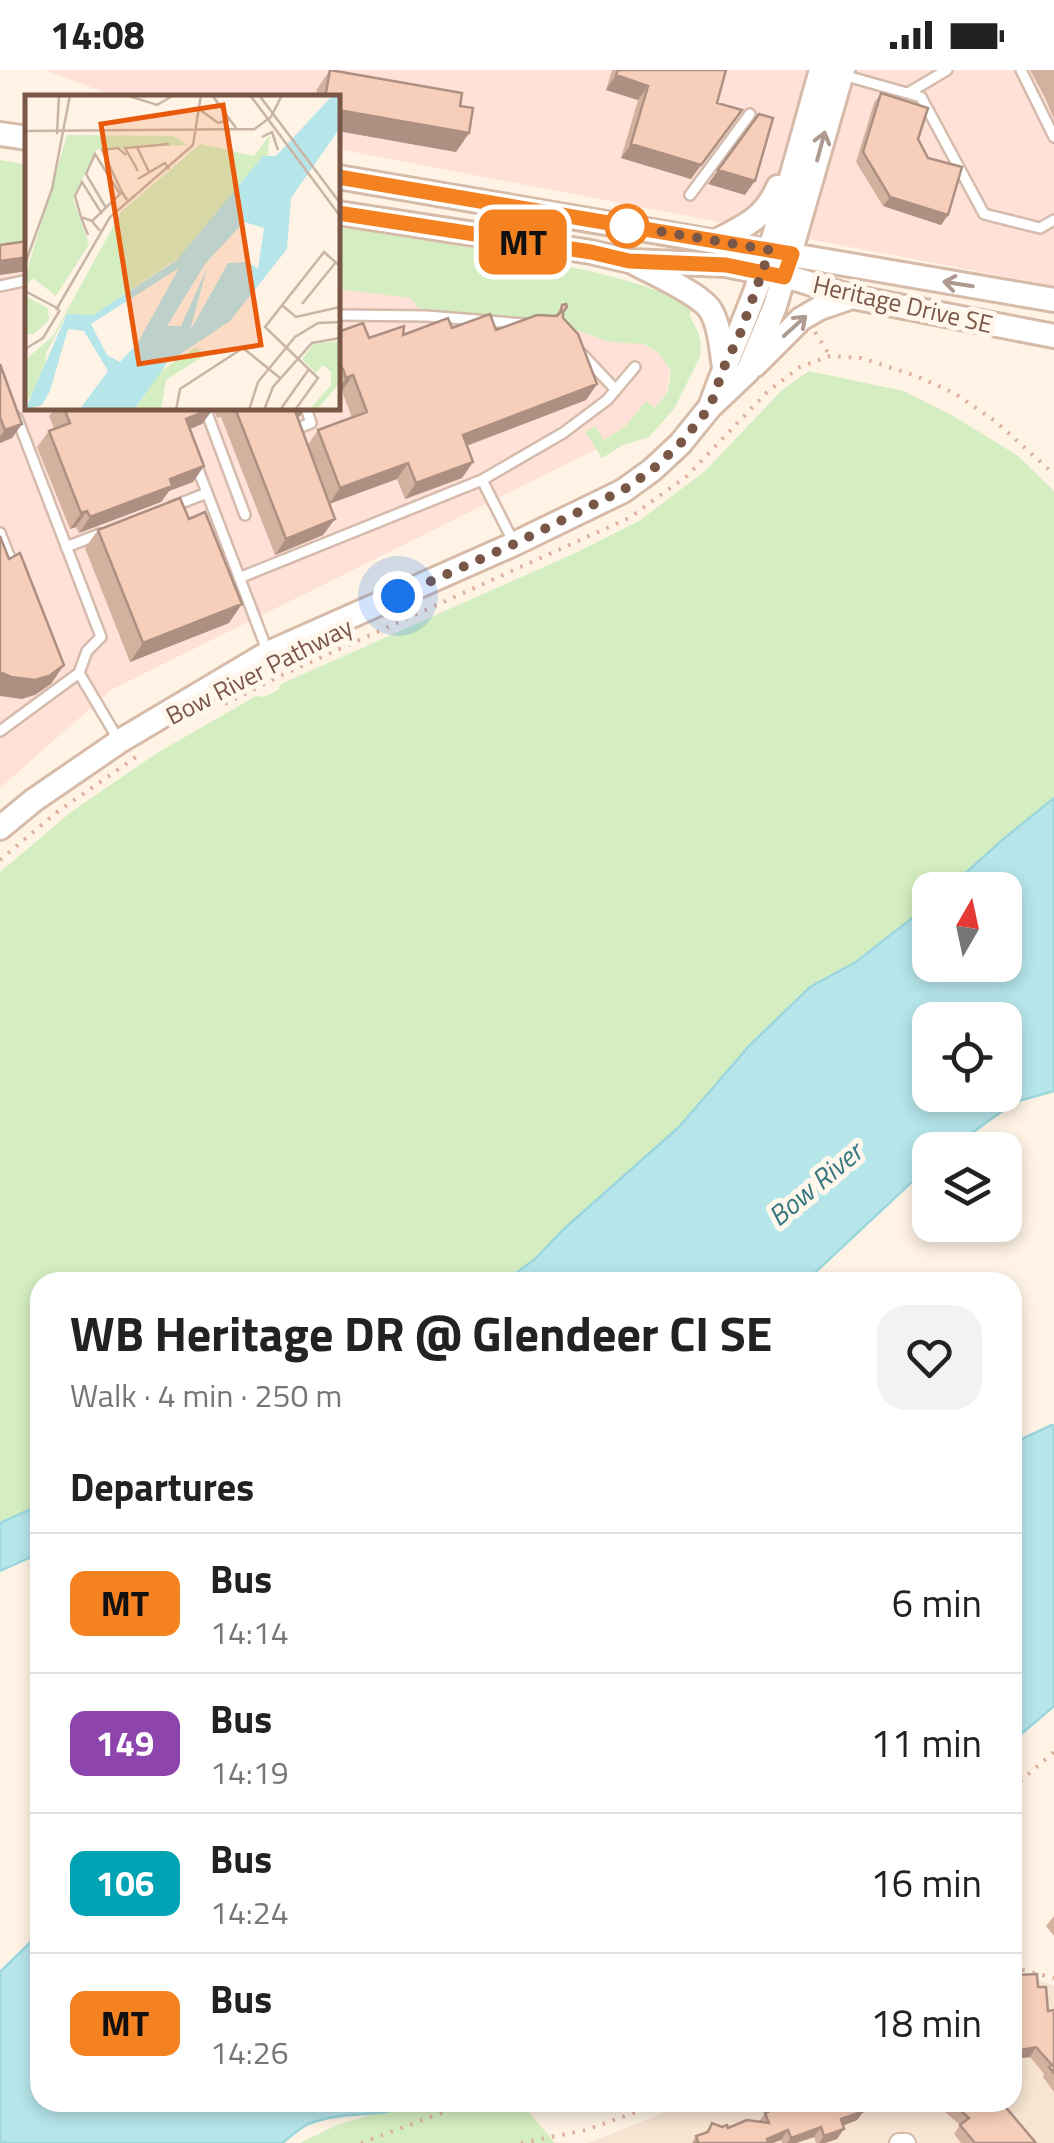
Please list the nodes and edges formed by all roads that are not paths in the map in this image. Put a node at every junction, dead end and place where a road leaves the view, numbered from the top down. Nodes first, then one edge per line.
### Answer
1 (947, 70) edge
2 (1021, 70) edge
3 (836, 71) edge
4 (908, 94) junction
5 (750, 114) dead end
6 (809, 115) junction
7 (0, 134) edge
8 (1054, 137) edge
9 (25, 138) edge
10 (340, 177) edge
11 (690, 196) dead end
12 (340, 214) edge
13 (1054, 220) edge
14 (716, 241) junction
15 (629, 261) junction
16 (777, 263) junction
17 (25, 281) edge
18 (0, 286) edge
19 (852, 297) junction
20 (1054, 300) edge
21 (340, 315) edge
22 (529, 324) edge
23 (1054, 336) edge
24 (570, 342) edge
25 (635, 367) dead end
26 (724, 367) junction
27 (748, 371) junction
28 (616, 390) junction
29 (12, 401) edge
30 (710, 407) junction
31 (205, 410) edge
32 (307, 410) edge
33 (299, 449) edge
34 (193, 457) edge
35 (482, 480) junction
36 (207, 493) junction
37 (154, 513) edge
38 (245, 515) dead end
39 (327, 522) edge
40 (118, 527) edge
41 (0, 533) edge
42 (334, 540) junction
43 (514, 544) junction
44 (66, 547) junction
45 (240, 578) junction
46 (19, 580) edge
47 (268, 653) junction
48 (55, 668) edge
49 (79, 673) junction
50 (62, 686) junction
51 (0, 731) edge
52 (129, 748) junction
53 (0, 828) edge

1 - 4 lane
2 - 8 lane
3 - 4 lane
3 - 6 main road
16 -> 3 main road
4 - 13 lane
5 - 11 lane
6 - 14 main road
6 - 16 main road
7 - 9 main road
10 - 14 main road, Heritage Drive SE
12 - 15 main road, Heritage Drive SE
14 - 16 main road, Heritage Drive SE
15 - 16 main road, Heritage Drive SE
15 - 26 main road
16 - 19 main road, Heritage Drive SE
20 -> 16 main road, Heritage Drive SE
16 - 26 main road
16 - 27 main road
17 - 18 lane
19 - 23 main road, Heritage Drive SE
27 -> 19 main road
21 - 22 lane
24 - 28 lane
25 - 28 lane
26 - 30 main road
27 - 30 main road
28 - 35 lane
29 - 44 lane
30 - 43 main road
31 - 38 lane
32 - 33 lane
34 - 36 lane
35 - 42 lane
35 - 43 lane
36 - 37 lane
36 - 45 lane
39 - 42 lane
40 - 44 lane
41 - 46 lane
42 - 45 lane
43 - 47 main road
44 - 49 lane
45 - 47 lane
47 - 52 main road
48 - 50 lane
49 - 50 lane
49 - 52 lane
50 - 51 lane
52 - 53 main road

